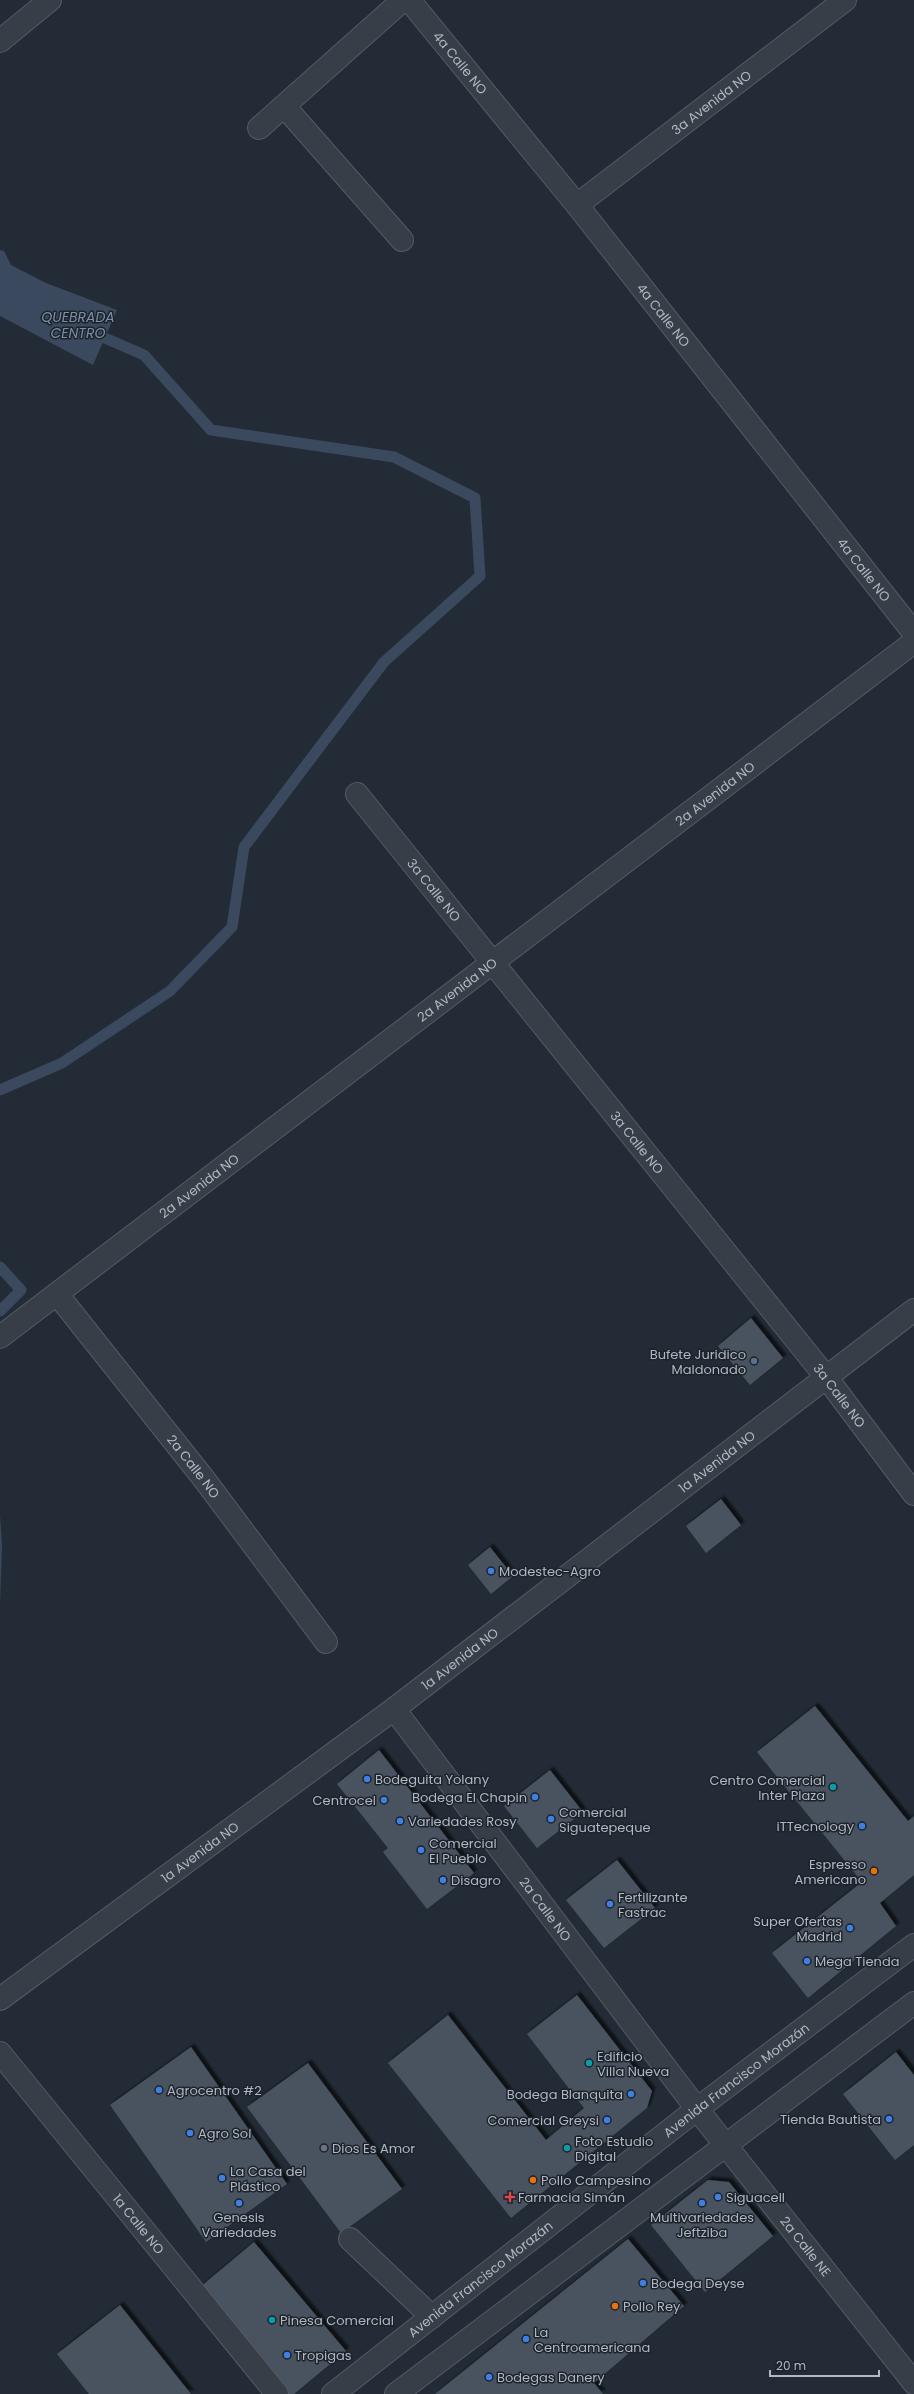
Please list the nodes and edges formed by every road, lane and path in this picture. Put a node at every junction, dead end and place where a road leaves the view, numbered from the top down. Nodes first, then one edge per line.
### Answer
1 (50, 0) edge
2 (403, 0) edge
3 (409, 0) edge
4 (845, 0) edge
5 (0, 41) edge
6 (284, 106) junction
7 (259, 128) dead end
8 (577, 205) junction
9 (402, 240) dead end
10 (914, 633) edge
11 (914, 642) edge
12 (357, 794) dead end
13 (492, 964) junction
14 (57, 1294) junction
15 (914, 1310) edge
16 (0, 1337) edge
17 (826, 1377) junction
18 (914, 1494) edge
19 (326, 1642) dead end
20 (394, 1709) junction
21 (914, 1945) edge
22 (0, 2000) edge
23 (914, 2003) edge
24 (0, 2053) edge
25 (697, 2109) junction
26 (726, 2145) junction
27 (350, 2239) dead end
28 (432, 2317) junction
29 (914, 2383) edge
30 (277, 2394) edge
31 (333, 2394) edge
32 (396, 2394) edge

1 - 5 street
2 - 6 street
3 - 8 street, 4a Calle NO
4 - 8 street, 3a Avenida NO
6 - 7 street
6 - 9 street
8 - 10 street, 4a Calle NO
11 - 13 street, 2a Avenida NO
12 - 13 street, 3a Calle NO
13 - 14 street, 2a Avenida NO
13 - 17 street, 3a Calle NO
14 - 16 street, 2a Avenida NO
14 - 19 street, 2a Calle NO
15 - 17 street, 1a Avenida NO
17 - 18 street, 3a Calle NO
17 - 20 street, 1a Avenida NO
20 - 22 street, 1a Avenida NO
20 - 25 street, 2a Calle NO
21 - 25 street, Avenida Francisco Morazán
23 - 26 street
24 - 30 street, 1a Calle NO
25 - 26 street, 2a Calle NE
25 - 28 street, Avenida Francisco Morazán
26 - 29 street, 2a Calle NE
26 - 32 street
27 - 28 street
28 - 31 street, Avenida Francisco Morazán

